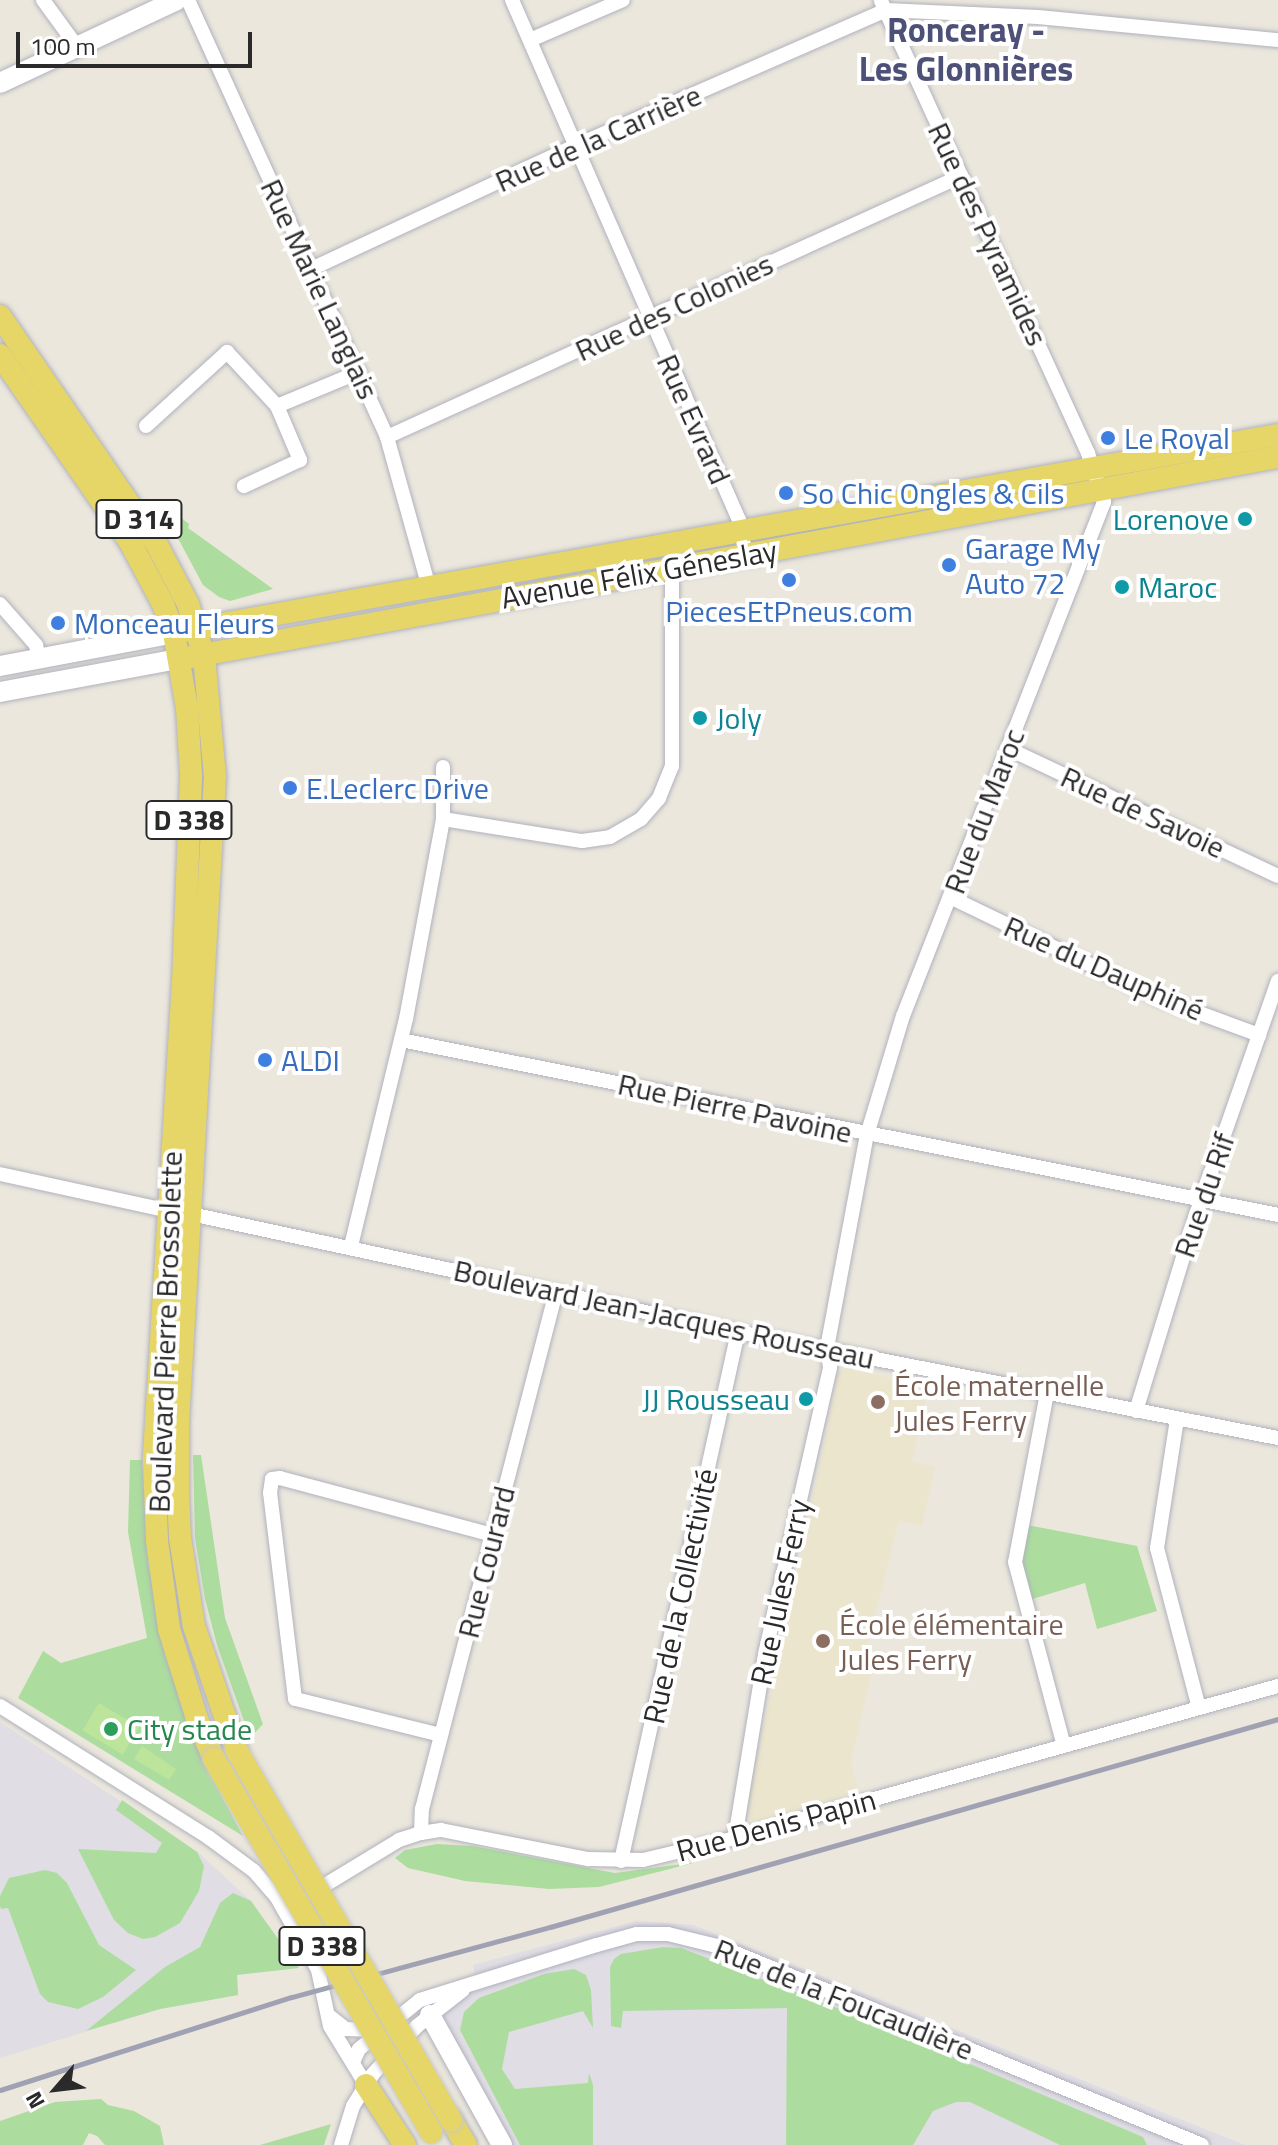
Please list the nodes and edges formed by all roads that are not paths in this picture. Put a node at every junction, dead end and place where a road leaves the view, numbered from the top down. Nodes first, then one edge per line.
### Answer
1 (43, 0) edge
2 (177, 0) edge
3 (188, 0) edge
4 (512, 0) edge
5 (623, 0) edge
6 (884, 5) edge
7 (530, 40) junction
8 (1278, 40) edge
9 (78, 48) junction
10 (0, 83) edge
11 (575, 146) junction
12 (961, 176) junction
13 (311, 269) junction
14 (0, 316) edge
15 (649, 318) junction
16 (0, 355) edge
17 (359, 372) junction
18 (277, 406) junction
19 (146, 426) dead end
20 (1278, 435) edge
21 (387, 437) junction
22 (1278, 457) edge
23 (1092, 468) junction
24 (244, 486) dead end
25 (1101, 489) junction
26 (742, 531) junction
27 (746, 555) junction
28 (672, 568) junction
29 (429, 587) junction
30 (0, 604) edge
31 (196, 628) junction
32 (174, 633) junction
33 (204, 656) junction
34 (39, 659) junction
35 (178, 659) junction
36 (0, 666) edge
37 (0, 692) edge
38 (1009, 749) junction
39 (443, 767) dead end
40 (443, 819) junction
41 (1278, 876) edge
42 (950, 897) junction
43 (1278, 981) edge
44 (1276, 998) edge
45 (1259, 1035) junction
46 (401, 1040) junction
47 (867, 1135) junction
48 (0, 1174) edge
49 (1202, 1201) junction
50 (180, 1212) junction
51 (1278, 1215) edge
52 (351, 1246) junction
53 (556, 1292) junction
54 (738, 1332) junction
55 (827, 1348) junction
56 (1047, 1393) junction
57 (1136, 1411) junction
58 (1177, 1419) junction
59 (1278, 1438) edge
60 (493, 1535) junction
61 (1278, 1686) edge
62 (0, 1706) edge
63 (1199, 1708) junction
64 (441, 1735) junction
65 (1064, 1746) junction
66 (421, 1833) junction
67 (735, 1838) junction
68 (621, 1861) junction
69 (284, 1910) junction
70 (476, 1980) junction
71 (402, 2011) junction
72 (327, 2014) junction
73 (430, 2015) junction
74 (385, 2026) junction
75 (353, 2062) junction
76 (366, 2085) junction
77 (435, 2138) edge
78 (341, 2145) edge
79 (405, 2145) edge
80 (466, 2145) edge
81 (502, 2145) edge
82 (1202, 2145) edge

1 - 9 street
2 - 9 main road
3 - 13 street, Rue Marie Langlais
4 - 7 street, Rue Evrard
5 - 7 street
6 - 8 street
6 - 11 street, Rue de la Carrière
6 - 12 street, Rue des Pyramides
7 - 11 street, Rue Evrard
9 - 10 main road
11 - 13 street, Rue de la Carrière
11 - 15 street, Rue Evrard
12 - 15 street, Rue des Colonies
12 - 23 street, Rue des Pyramides
13 - 17 street, Rue Marie Langlais
14 - 31 main road, D 314
15 - 21 street, Rue des Colonies
15 - 26 street, Rue Evrard
16 - 32 main road, D 314
17 - 18 street
17 - 21 street, Rue Marie Langlais
18 - 19 street
18 - 24 street
20 - 23 main road, Avenue Félix Géneslay
21 - 29 street, Rue Marie Langlais
22 - 25 main road, Avenue Félix Géneslay
23 - 25 street, Rue des Pyramides
23 - 26 main road, Avenue Félix Géneslay
25 - 27 main road, Avenue Félix Géneslay
25 - 38 street, Rue du Maroc
26 - 27 street, Rue Evrard
26 - 29 main road, Avenue Félix Géneslay
27 - 28 main road, Avenue Félix Géneslay
28 - 33 main road, Avenue Félix Géneslay
28 - 40 street
29 - 31 main road, Avenue Félix Géneslay
30 - 34 street
31 - 32 main road, Avenue Félix Géneslay
31 - 33 main road, Boulevard Pierre Brossolette
32 - 34 main road, Avenue Félix Géneslay
32 - 35 main road, Boulevard Pierre Brossolette
33 - 35 main road, Avenue Félix Géneslay
33 - 50 main road, Boulevard Pierre Brossolette / D 338
34 - 36 main road, Avenue Félix Géneslay
35 - 37 main road, Avenue Félix Géneslay
35 - 50 main road, Boulevard Pierre Brossolette / D 338
38 - 41 street, Rue de Savoie
38 - 42 street, Rue du Maroc
39 - 40 street
40 - 46 street
42 - 45 street, Rue du Dauphiné
42 - 47 street, Rue du Maroc
43 - 44 street, Rue du Rif
44 - 45 street, Rue du Rif
45 - 49 street, Rue du Rif
46 - 47 street, Rue Pierre Pavoine
46 - 52 street
47 - 49 street, Rue Pierre Pavoine
47 - 55 street, Rue du Maroc
48 - 50 street, Boulevard Jean-Jacques Rousseau
49 - 51 street, Rue Pierre Pavoine
49 - 57 street, Rue du Rif
50 - 52 street, Boulevard Jean-Jacques Rousseau
50 - 77 main road, Boulevard Pierre Brossolette / D 338, bridge
50 - 80 main road, Boulevard Pierre Brossolette / D 338, bridge
52 - 53 street, Boulevard Jean-Jacques Rousseau
53 - 54 street, Boulevard Jean-Jacques Rousseau
53 - 60 street, Rue Courard
54 - 55 street, Boulevard Jean-Jacques Rousseau
54 - 68 street, Rue de la Collectivité
55 - 56 street, Boulevard Jean-Jacques Rousseau
55 - 67 street, Rue Jules Ferry
56 - 57 street, Boulevard Jean-Jacques Rousseau
56 - 65 street
57 - 58 street, Boulevard Jean-Jacques Rousseau
58 - 59 street, Boulevard Jean-Jacques Rousseau
58 - 63 street
60 - 64 street, Rue Courard
60 - 64 street
61 - 63 street, Rue Denis Papin
62 - 69 street
63 - 65 street, Rue Denis Papin
64 - 66 street, Rue Courard
65 - 67 street, Rue Denis Papin
66 - 68 street, Rue Denis Papin
66 - 69 street, Rue Denis Papin
67 - 68 street, Rue Denis Papin
69 - 72 street
70 - 71 street, Rue de la Foucaudière
70 - 73 street, Rue de la Foucaudière
70 - 82 street, Rue de la Foucaudière
71 - 73 street
71 - 74 street, Rue de la Foucaudière
72 - 74 street
72 - 75 street
73 - 76 street, Rue de la Foucaudière
73 - 81 main road
74 - 75 street, Rue de la Foucaudière
75 - 76 street
76 - 78 street, Rue de la Foucaudière
76 - 79 main road

